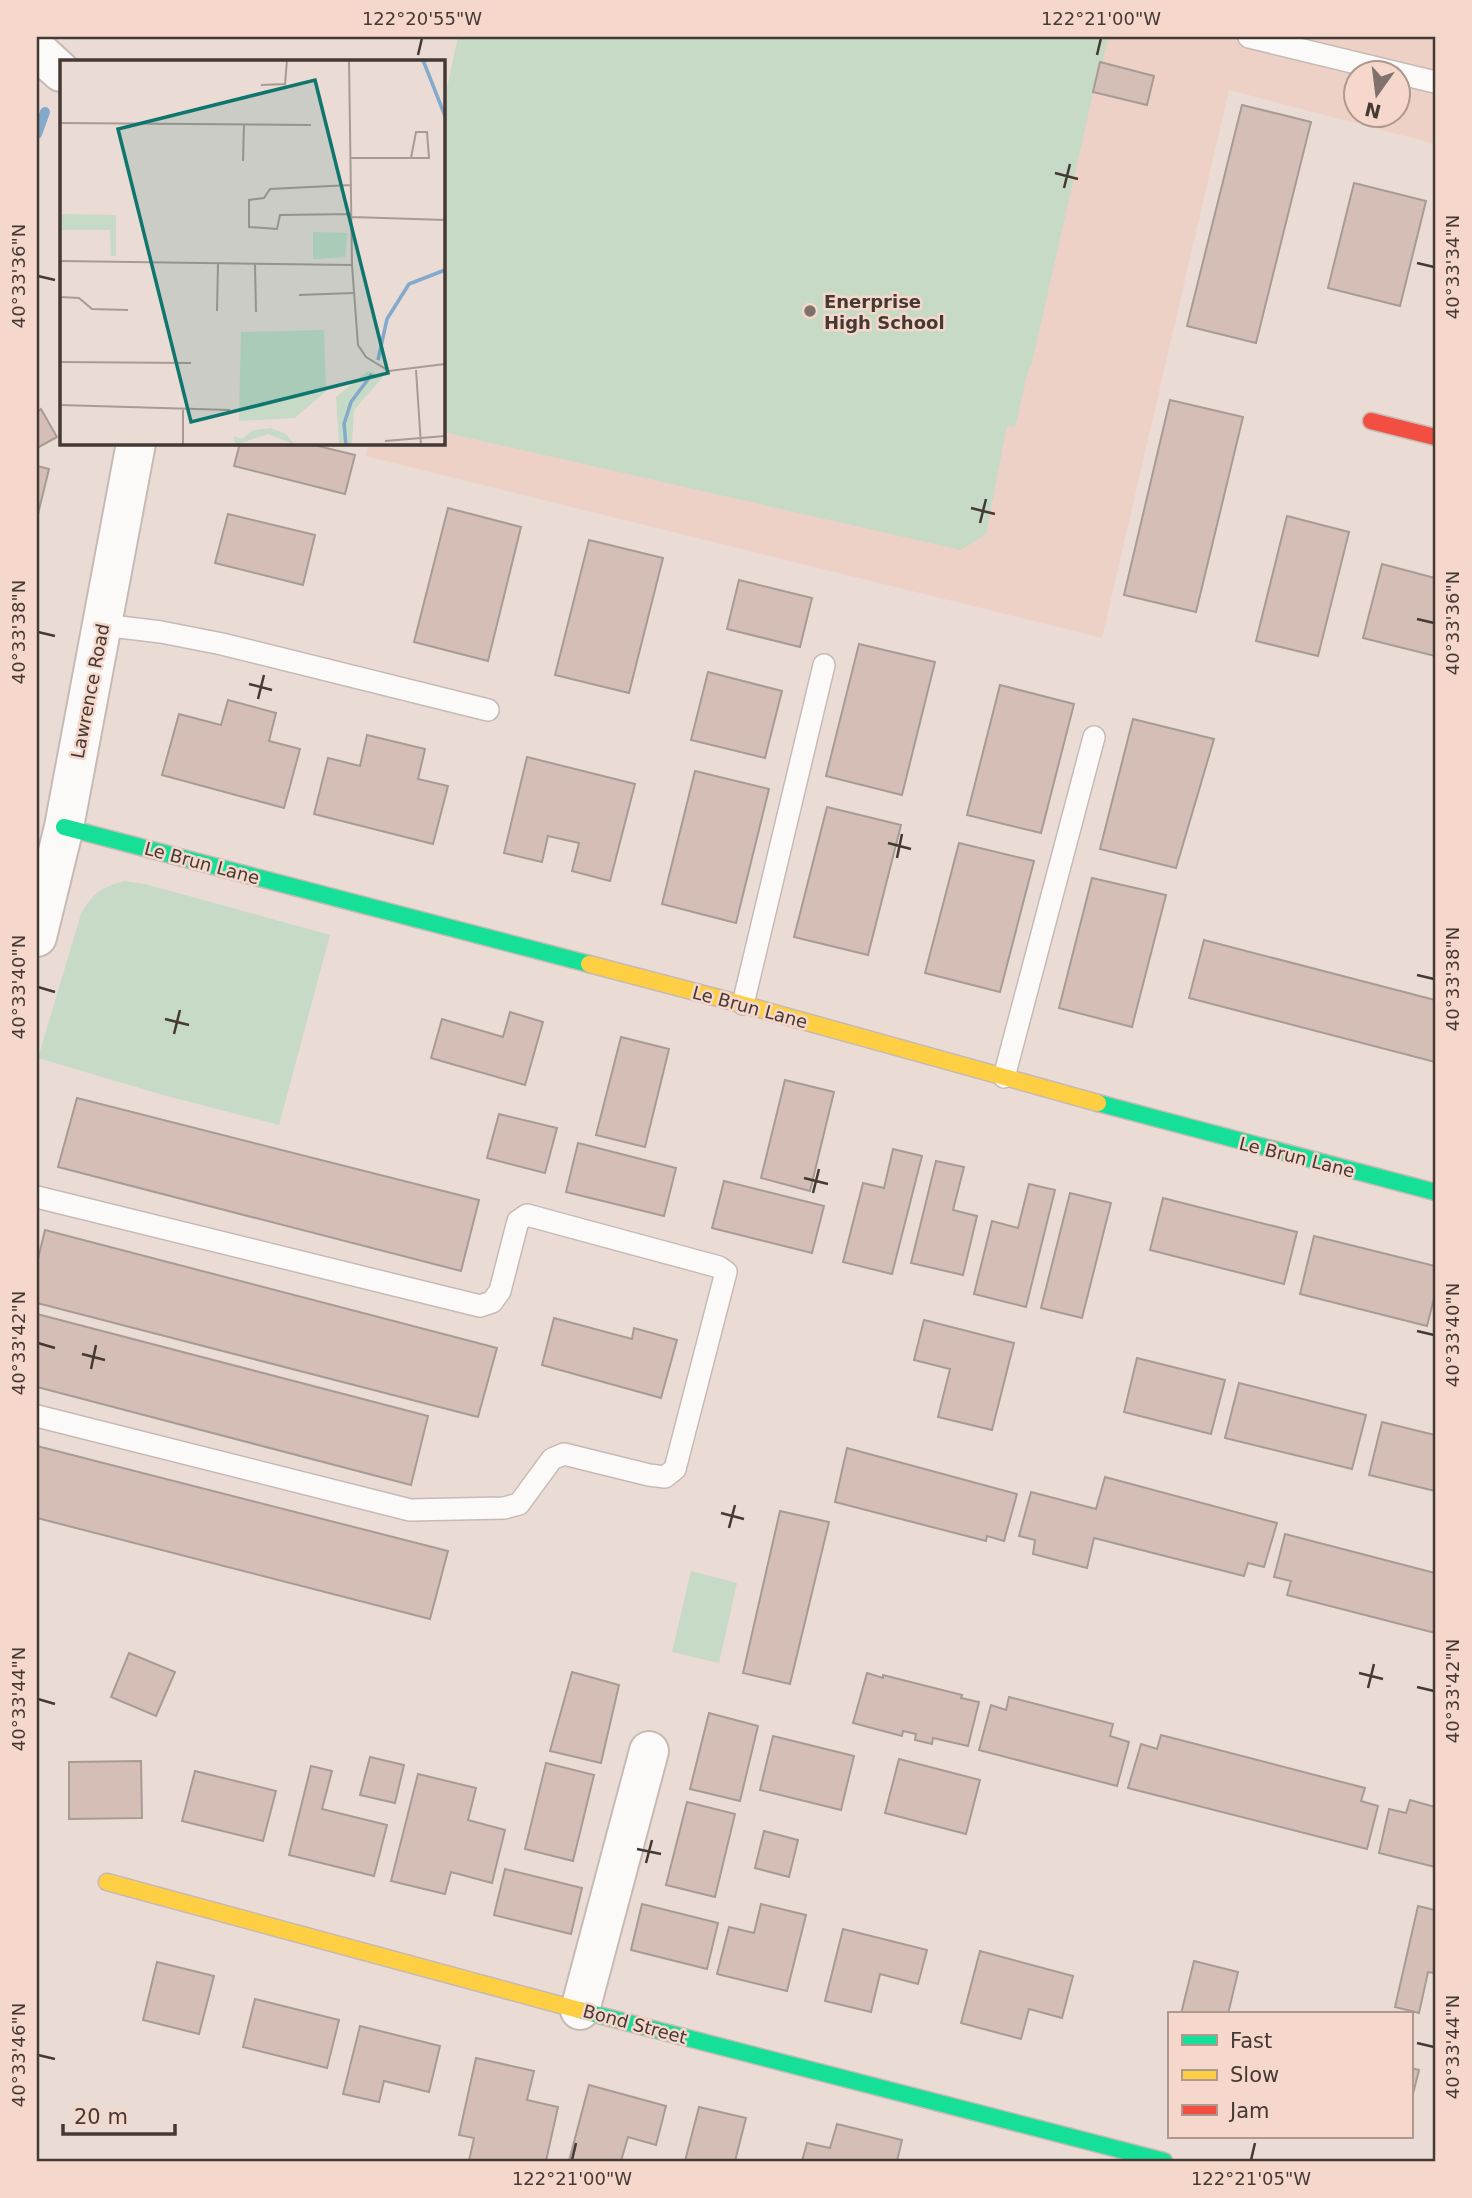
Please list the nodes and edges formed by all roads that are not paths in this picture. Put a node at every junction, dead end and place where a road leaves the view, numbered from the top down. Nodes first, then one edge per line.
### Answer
1 (1249, 37) edge
2 (37, 50) edge
3 (60, 71) edge
4 (1435, 82) edge
5 (1371, 421) dead end
6 (1435, 437) edge
7 (136, 444) edge
8 (103, 625) junction
9 (824, 665) dead end
10 (488, 710) dead end
11 (1094, 737) dead end
12 (64, 827) junction
13 (37, 937) edge
14 (743, 1004) junction
15 (1004, 1077) junction
16 (1435, 1192) edge
17 (37, 1197) edge
18 (37, 1416) edge
19 (649, 1751) dead end
20 (107, 1882) dead end
21 (580, 2010) junction
22 (1164, 2161) edge

1 - 4 lane
2 - 3 street
5 - 6 street
7 - 8 street, Lawrence Road
8 - 10 lane
8 - 12 street, Lawrence Road
9 - 14 lane
11 - 15 lane
12 - 13 street, Lawrence Road
12 - 14 street, Le Brun Lane
14 - 15 street, Le Brun Lane
15 - 16 street, Le Brun Lane
17 - 18 lane
19 - 21 street
20 - 21 street, Bond Street
21 - 22 street, Bond Street

